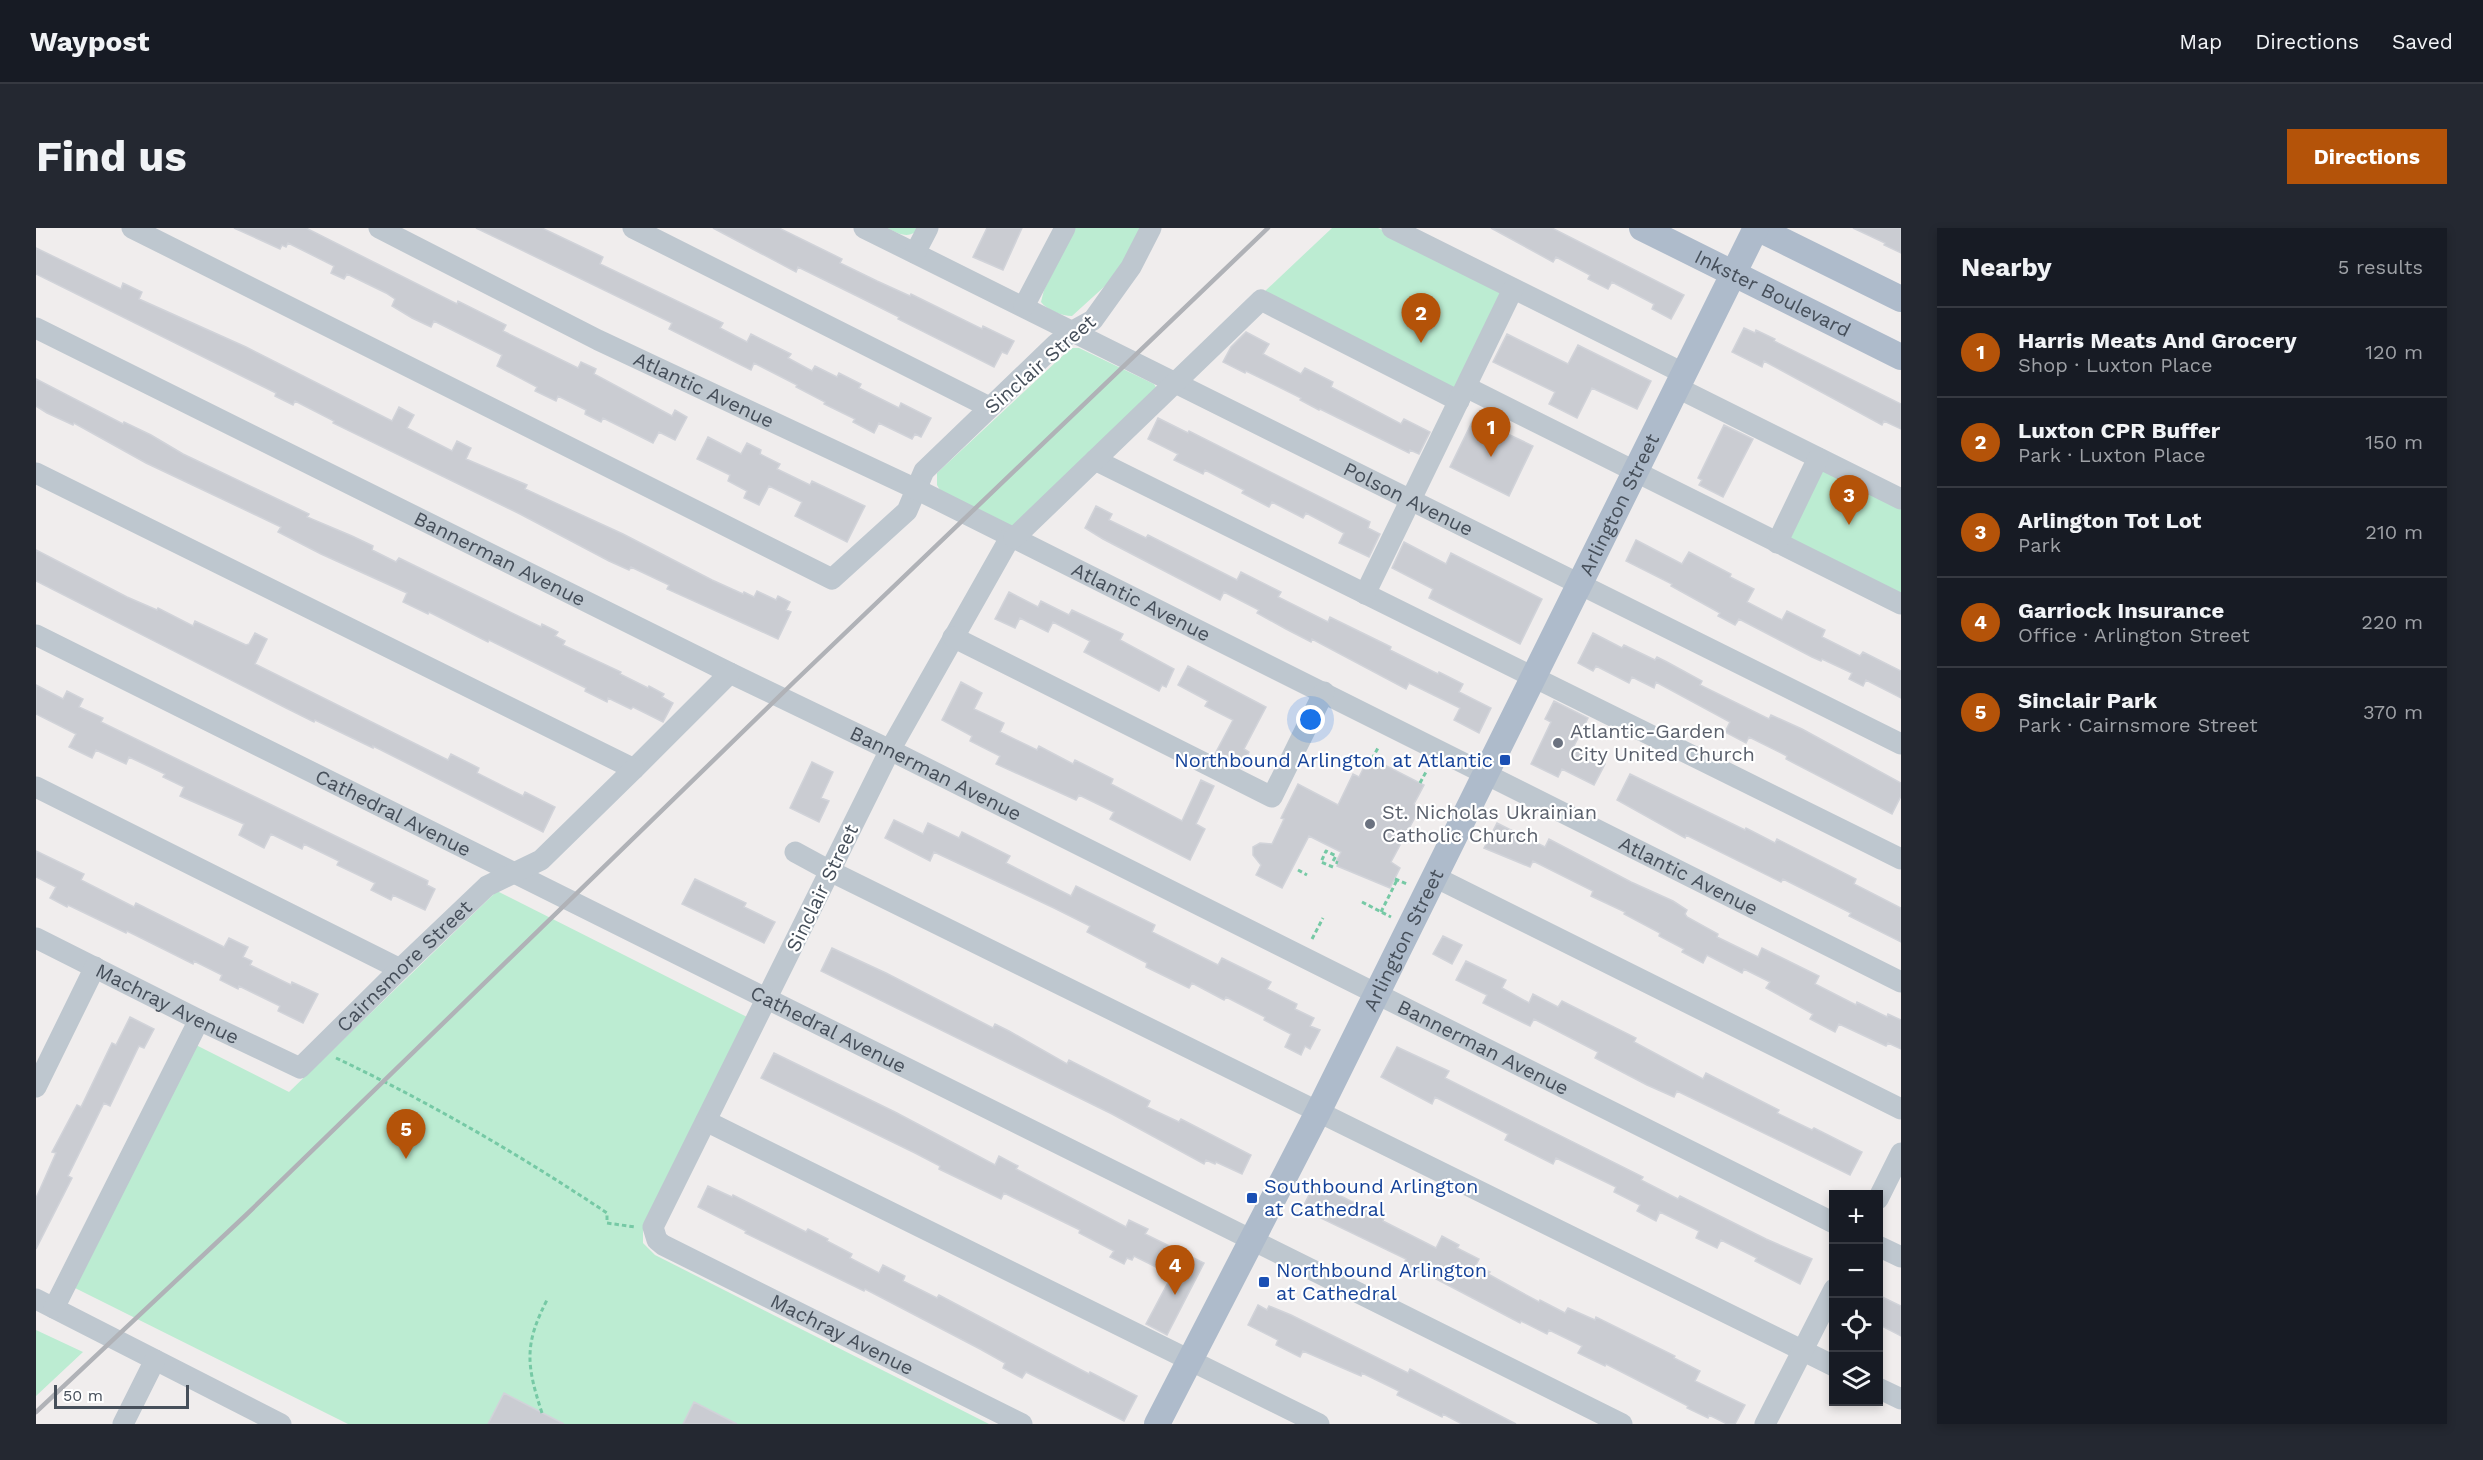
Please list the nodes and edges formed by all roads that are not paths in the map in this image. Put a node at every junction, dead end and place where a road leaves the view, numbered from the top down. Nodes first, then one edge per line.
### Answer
1 (132, 228) edge
2 (379, 228) edge
3 (633, 228) edge
4 (864, 228) edge
5 (928, 228) edge
6 (1065, 228) edge
7 (1151, 228) edge
8 (1392, 228) edge
9 (1642, 228) edge
10 (1757, 228) edge
11 (915, 253) junction
12 (1734, 274) junction
13 (1514, 289) junction
14 (1901, 299) edge
15 (1024, 306) junction
16 (36, 328) edge
17 (1073, 331) junction
18 (1901, 357) edge
19 (1681, 381) junction
20 (1175, 383) junction
21 (1463, 394) junction
22 (989, 407) junction
23 (1818, 458) junction
24 (1095, 460) junction
25 (36, 473) edge
26 (1635, 473) junction
27 (916, 489) junction
28 (1901, 499) edge
29 (1411, 501) junction
30 (1012, 537) junction
31 (1777, 543) junction
32 (1580, 585) junction
33 (1365, 594) junction
34 (1901, 604) edge
35 (36, 635) edge
36 (954, 637) junction
37 (730, 674) junction
38 (1533, 676) junction
39 (1324, 692) junction
40 (1901, 744) edge
41 (890, 750) junction
42 (634, 769) junction
43 (1485, 772) junction
44 (36, 787) edge
45 (795, 852) dead end
46 (1901, 860) edge
47 (830, 871) junction
48 (515, 874) junction
49 (1435, 877) junction
50 (36, 938) edge
51 (95, 967) junction
52 (400, 969) junction
53 (1901, 982) edge
54 (1376, 993) junction
55 (767, 999) junction
56 (199, 1020) junction
57 (300, 1068) joint
58 (36, 1087) edge
59 (1901, 1109) edge
60 (1318, 1112) junction
61 (706, 1121) junction
62 (1901, 1153) edge
63 (1882, 1190) edge
64 (1829, 1221) edge
65 (658, 1238) joint
66 (1251, 1240) junction
67 (1883, 1248) edge
68 (1901, 1257) edge
69 (1829, 1297) edge
70 (45, 1303) edge
71 (1802, 1350) junction
72 (155, 1360) junction
73 (1191, 1360) junction
74 (1829, 1364) edge
75 (1883, 1390) edge
76 (1901, 1399) edge
77 (254, 1418) edge
78 (123, 1424) edge
79 (281, 1424) edge
80 (1022, 1424) edge
81 (1157, 1424) edge
82 (1319, 1424) edge
83 (1622, 1424) edge
84 (1765, 1424) edge

1 - 27 street, Sinclair Street
2 - 27 street, Atlantic Avenue
3 - 22 street
4 - 11 street, Polson Avenue
5 - 11 street
6 - 15 street
7 - 17 street, Sinclair Street
8 - 13 street
9 - 12 main road, Inkster Boulevard
10 - 12 main road, Arlington Street
10 - 14 main road
11 - 15 street, Polson Avenue
12 - 18 main road, Inkster Boulevard
12 - 19 main road, Arlington Street
13 - 19 street
13 - 21 street
15 - 17 street, Polson Avenue
16 - 37 street, Bannerman Avenue
17 - 20 street, Polson Avenue
17 - 22 street, Sinclair Street
19 - 23 street
19 - 26 main road, Arlington Street
20 - 21 street, Sinclair Street
20 - 24 street, Sinclair Street
20 - 29 street, Polson Avenue
21 - 26 street
21 - 29 street
22 - 27 street, Sinclair Street
23 - 28 street
23 - 31 street
24 - 30 street, Sinclair Street
24 - 33 street
25 - 42 street
26 - 31 street
26 - 32 main road, Arlington Street
27 - 30 street, Atlantic Avenue
29 - 32 street, Polson Avenue
29 - 33 street
30 - 36 street, Sinclair Street
30 - 39 street, Atlantic Avenue
31 - 34 street
32 - 38 main road, Arlington Street
32 - 40 street, Polson Avenue
33 - 38 street
35 - 48 street, Cathedral Avenue
36 - 39 street
36 - 41 street, Sinclair Street
37 - 41 street, Bannerman Avenue
37 - 42 street, Cairnsmore Street
38 - 43 main road, Arlington Street
38 - 46 street
39 - 43 street, Atlantic Avenue
41 - 47 street, Sinclair Street
41 - 54 street, Bannerman Avenue
42 - 48 street, Cairnsmore Street
43 - 49 main road, Arlington Street
43 - 53 street, Atlantic Avenue
44 - 52 street
45 - 47 street
47 - 55 street, Sinclair Street
47 - 60 street
48 - 52 street, Cairnsmore Street
48 - 55 street, Cathedral Avenue
49 - 54 main road, Arlington Street
49 - 59 street
50 - 51 street, Machray Avenue
51 - 56 street, Machray Avenue
51 - 58 street
52 - 57 street, Cairnsmore Street
54 - 60 main road, Arlington Street
54 - 64 street, Bannerman Avenue
55 - 61 street, Sinclair Street
55 - 66 street, Cathedral Avenue
56 - 57 street, Machray Avenue
56 - 70 street
60 - 66 main road, Arlington Street
60 - 71 street
61 - 65 street, Sinclair Street
61 - 73 street
62 - 63 street
65 - 80 street, Machray Avenue
66 - 73 main road, Arlington Street
66 - 83 street, Cathedral Avenue
67 - 68 street
69 - 71 street
70 - 72 street
71 - 74 street
71 - 84 street
72 - 77 street
72 - 78 street
73 - 81 main road, Arlington Street
73 - 82 street
75 - 76 street
77 - 79 street

